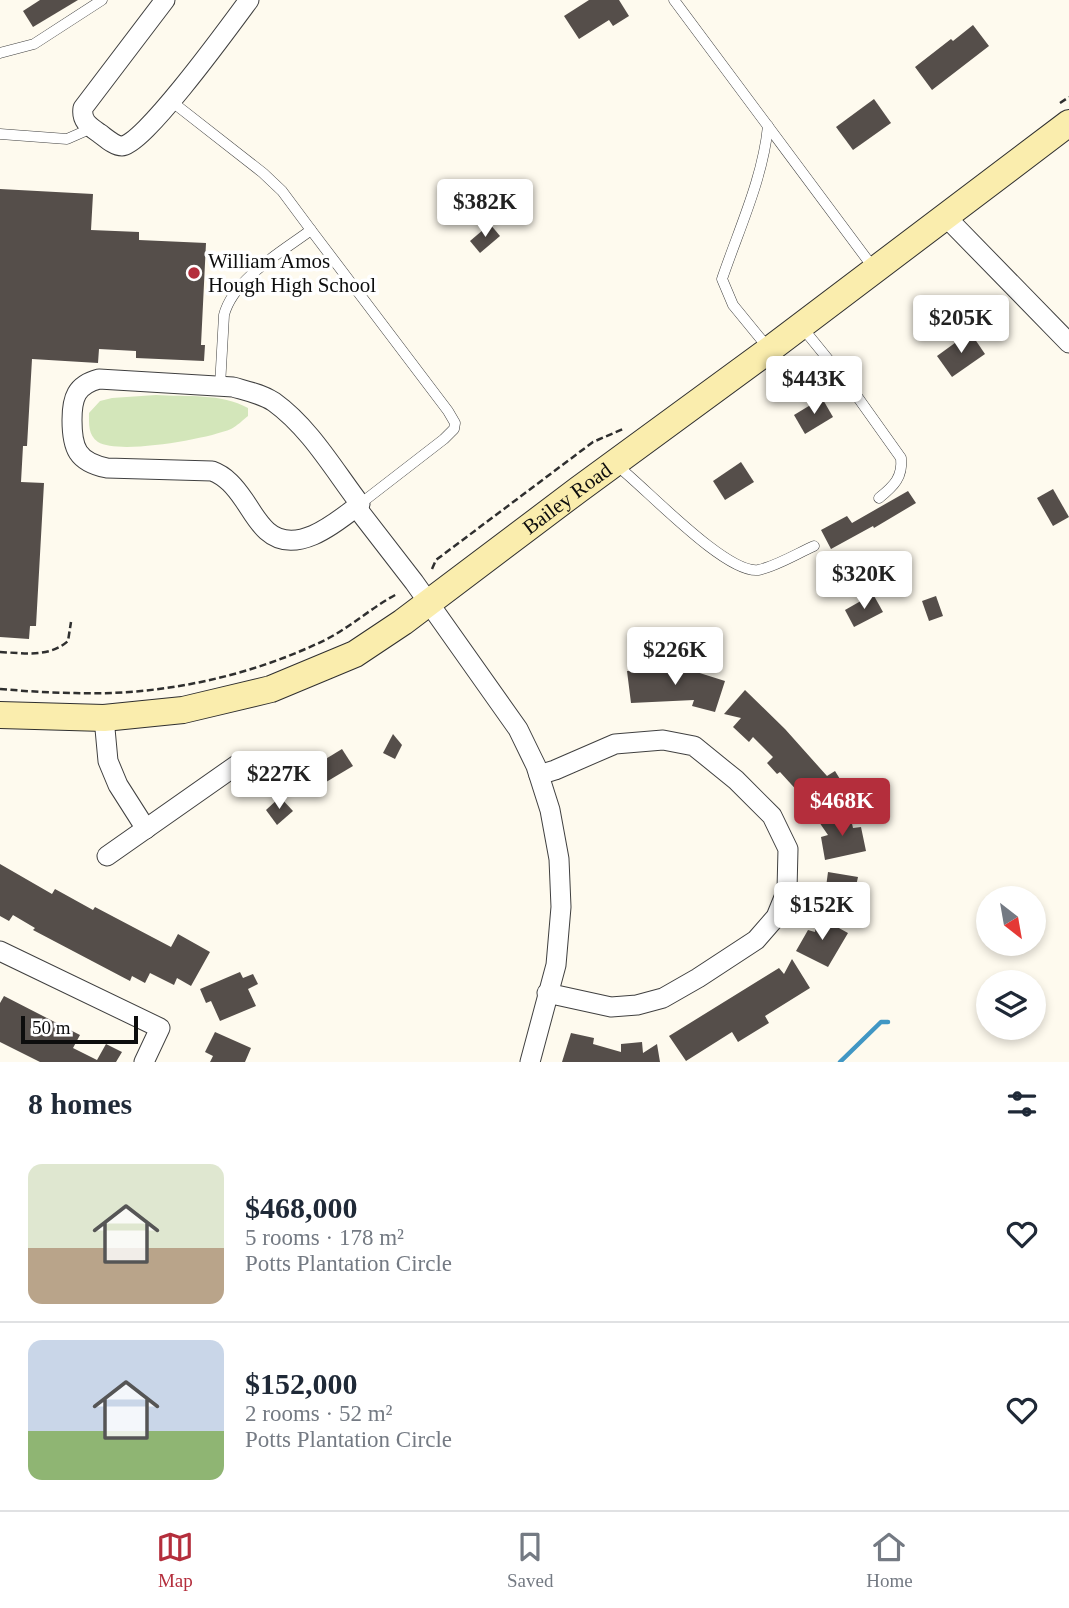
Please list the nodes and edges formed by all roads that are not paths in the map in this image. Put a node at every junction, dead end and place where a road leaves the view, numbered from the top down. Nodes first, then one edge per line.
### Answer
1 (102, 0) edge
2 (164, 0) edge
3 (249, 0) edge
4 (674, 0) edge
5 (0, 53) edge
6 (171, 101) junction
7 (1069, 123) edge
8 (768, 126) junction
9 (92, 128) junction
10 (0, 134) edge
11 (946, 217) junction
12 (312, 230) junction
13 (876, 270) junction
14 (801, 326) junction
15 (1069, 343) edge
16 (769, 350) junction
17 (220, 386) junction
18 (615, 464) junction
19 (879, 498) dead end
20 (358, 506) junction
21 (814, 546) dead end
22 (428, 601) junction
23 (0, 715) edge
24 (104, 718) junction
25 (241, 762) dead end
26 (539, 775) junction
27 (146, 829) junction
28 (107, 856) dead end
29 (0, 951) edge
30 (548, 993) junction
31 (144, 1062) edge
32 (530, 1062) edge

1 - 5 lane
2 - 9 street
3 - 6 street
4 - 8 lane
6 - 9 street
6 - 12 lane
7 - 11 street, Bailey Road
8 - 13 lane
8 - 16 lane
9 - 10 lane
11 - 13 street, Bailey Road
11 - 15 street
12 - 17 lane
12 - 20 lane
13 - 14 street, Bailey Road
14 - 16 street, Bailey Road
14 - 19 lane
16 - 18 street, Bailey Road
17 - 20 street
17 - 20 street
18 - 21 lane
18 - 22 street, Bailey Road
20 - 22 street
22 - 24 street, Bailey Road
22 - 26 street
23 - 24 street, Bailey Road
24 - 27 street
25 - 27 street
26 - 30 street
26 - 30 street
27 - 28 street
29 - 31 street
30 - 32 street

